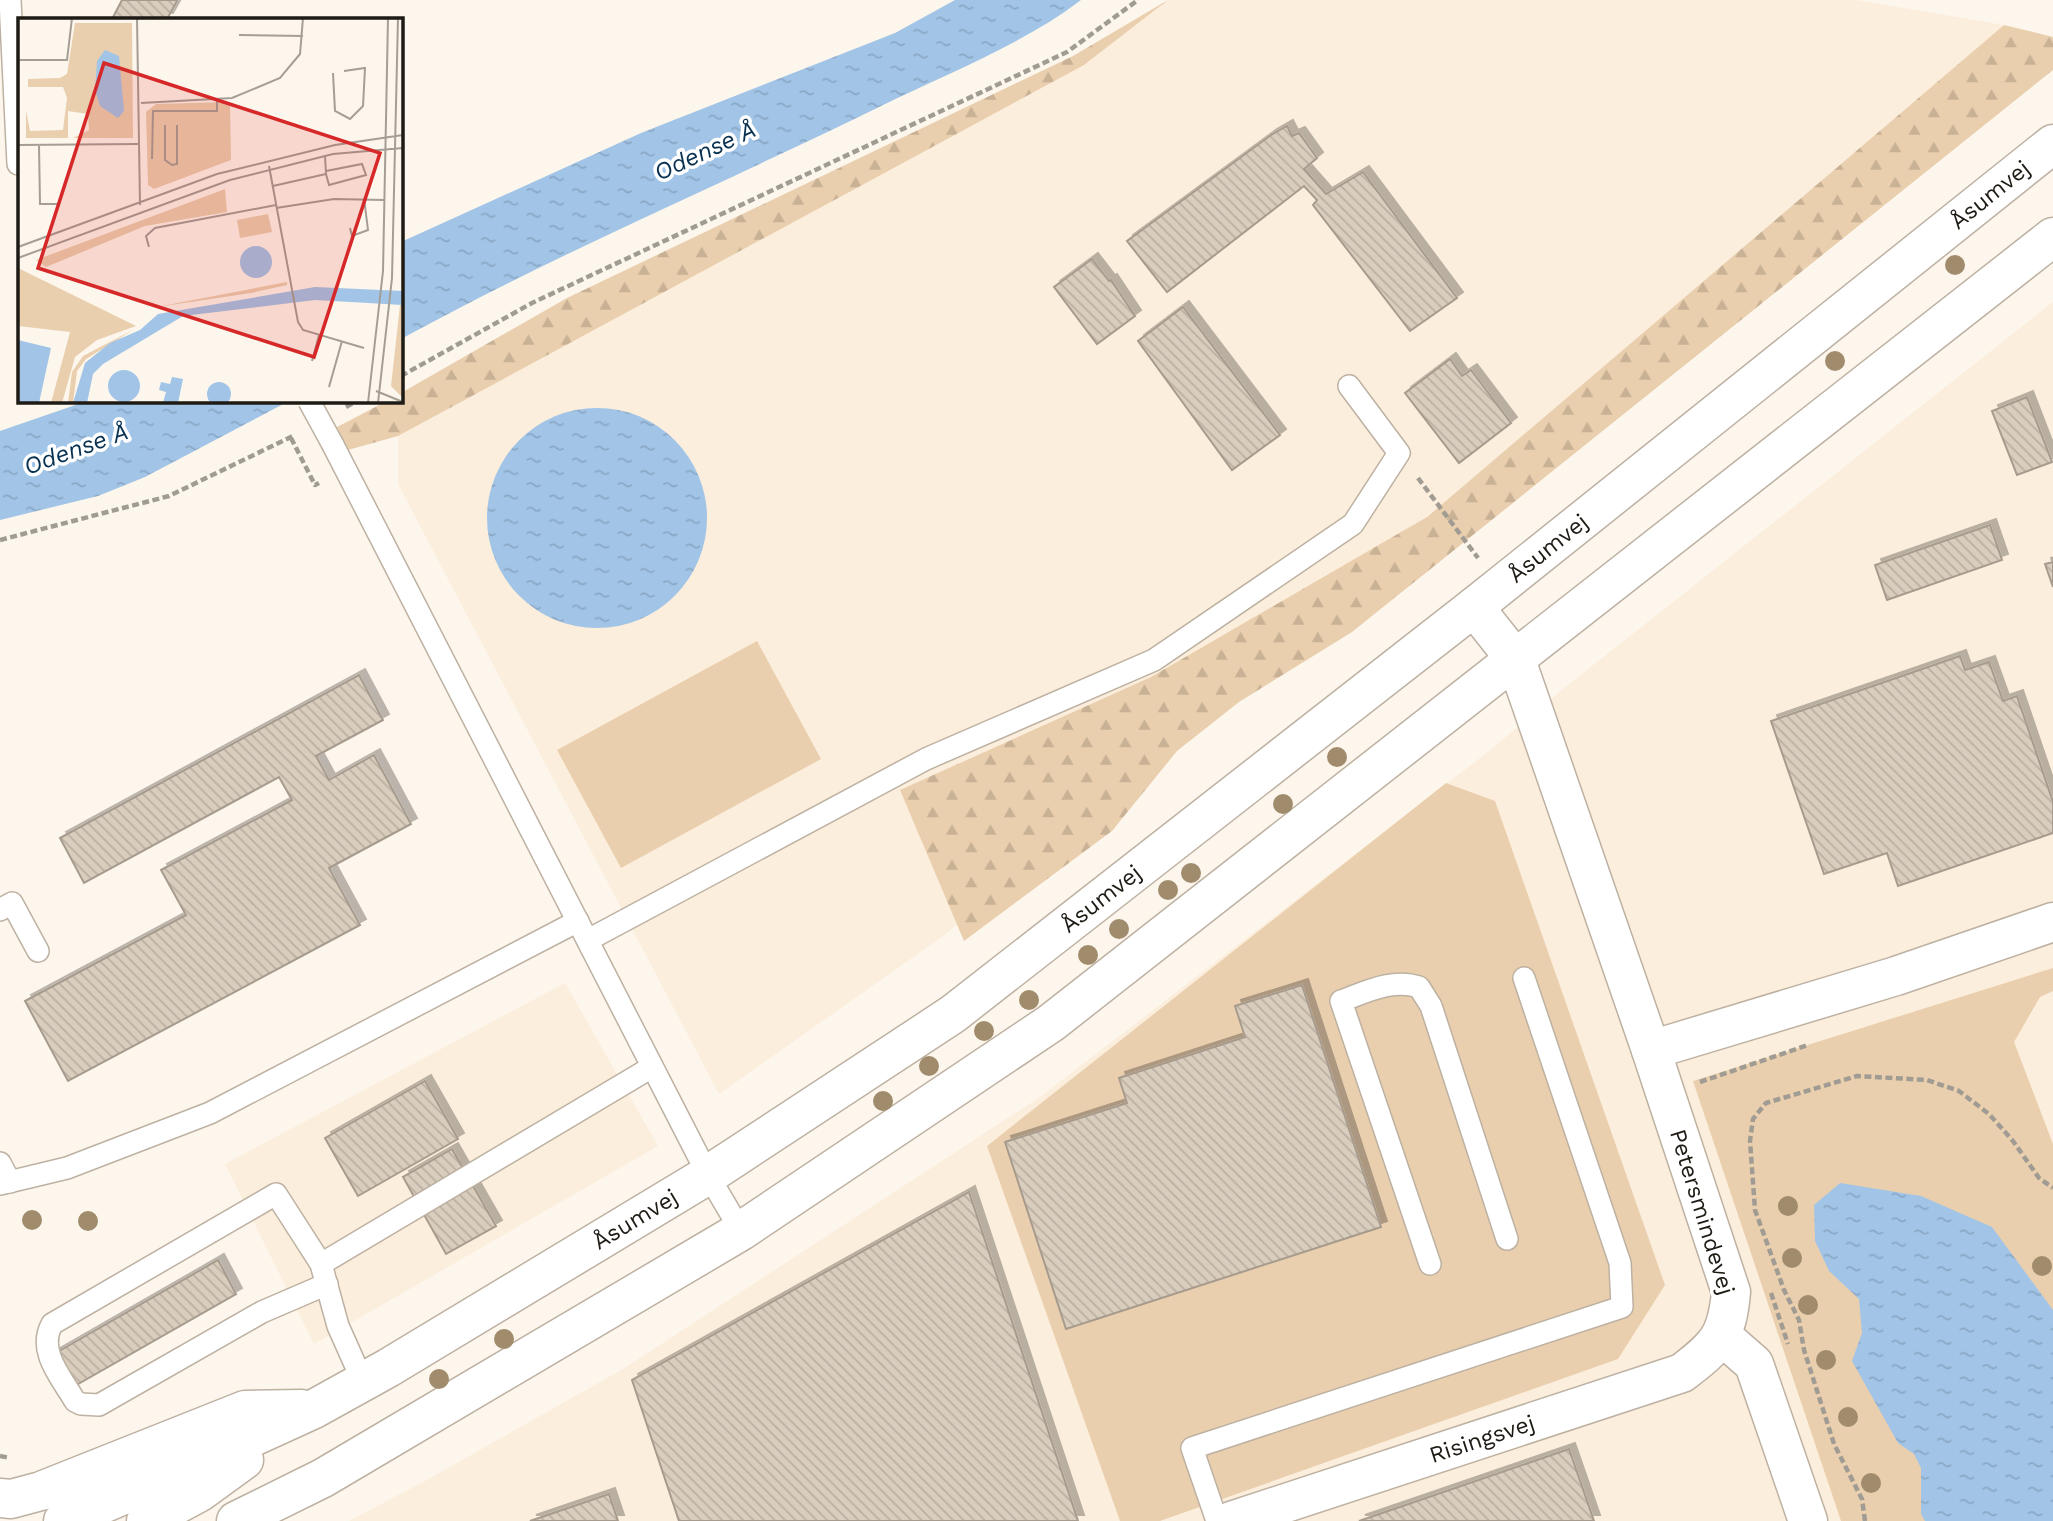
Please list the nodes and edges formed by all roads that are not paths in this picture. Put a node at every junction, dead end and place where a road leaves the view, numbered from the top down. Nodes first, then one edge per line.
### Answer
1 (10, 0) edge
2 (2053, 145) edge
3 (12, 164) edge
4 (2053, 237) edge
5 (1349, 386) dead end
6 (310, 402) edge
7 (1474, 607) junction
8 (1517, 660) junction
9 (0, 910) edge
10 (2053, 922) edge
11 (583, 931) junction
12 (38, 951) dead end
13 (1524, 978) dead end
14 (1651, 1050) junction
15 (652, 1067) junction
16 (708, 1175) junction
17 (3, 1176) edge
18 (741, 1231) junction
19 (1507, 1239) dead end
20 (1430, 1264) dead end
21 (324, 1274) junction
22 (1722, 1336) junction
23 (363, 1381) junction
24 (314, 1409) junction
25 (0, 1498) edge
26 (63, 1521) edge
27 (146, 1521) edge
28 (236, 1521) edge
29 (1217, 1521) edge
30 (1231, 1521) edge
31 (1808, 1521) edge

1 - 3 lane
2 - 7 street, Åsumvej
4 - 8 street
5 - 11 lane
6 - 11 lane, bridge
7 - 8 street, Petersmindevej
7 - 16 street, Åsumvej
8 - 14 street, Petersmindevej
8 - 18 street
9 - 12 lane
10 - 14 street
11 - 15 lane
11 - 17 lane
13 - 29 lane
14 - 22 street, Petersmindevej
15 - 16 lane
15 - 21 lane
16 - 18 lane
16 - 23 street, Åsumvej
18 - 28 street
19 - 20 lane
21 - 21 lane
21 - 23 lane
22 - 30 street, Risingsvej
22 - 31 street
23 - 24 street, Åsumvej
24 - 25 street
24 - 26 street, Åsumvej
24 - 27 street

